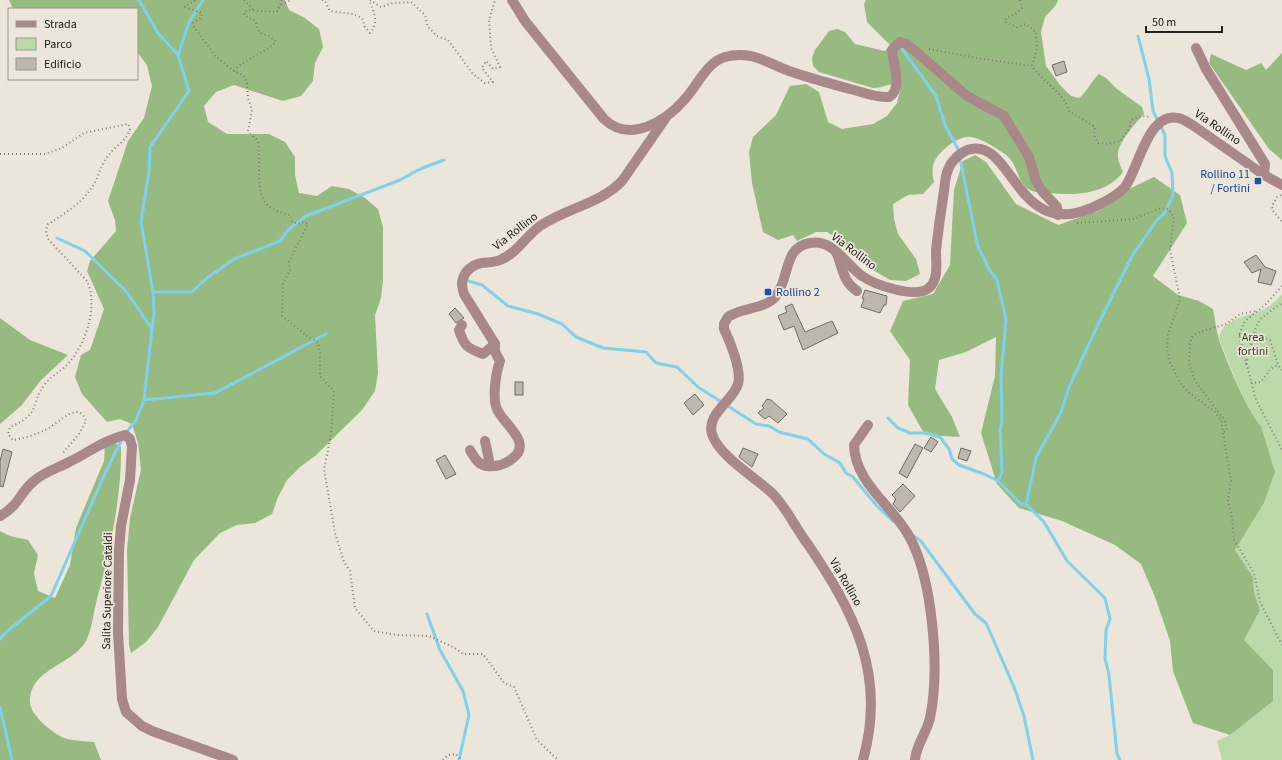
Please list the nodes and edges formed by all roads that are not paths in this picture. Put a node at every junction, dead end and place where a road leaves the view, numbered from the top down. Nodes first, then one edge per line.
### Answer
1 (512, 0) edge
2 (1196, 48) dead end
3 (668, 115) junction
4 (1264, 175) junction
5 (1282, 185) edge
6 (1058, 214) junction
7 (836, 252) junction
8 (857, 291) dead end
9 (462, 324) dead end
10 (495, 344) junction
11 (868, 425) dead end
12 (485, 441) dead end
13 (470, 450) dead end
14 (486, 466) junction
15 (0, 516) edge
16 (233, 760) edge
17 (863, 760) edge
18 (914, 760) edge

1 - 3 street, Via Rollino
2 - 4 street
3 - 6 street, Via Rollino
3 - 10 street, Via Rollino
4 - 5 street, Via Rollino
4 - 6 street, Via Rollino
6 - 7 street, Via Rollino
7 - 8 street
7 - 17 street, Via Rollino
9 - 10 street
10 - 14 street, Via Rollino
11 - 18 street
12 - 14 street
13 - 14 street
15 - 16 street, Salita Superiore Cataldi

